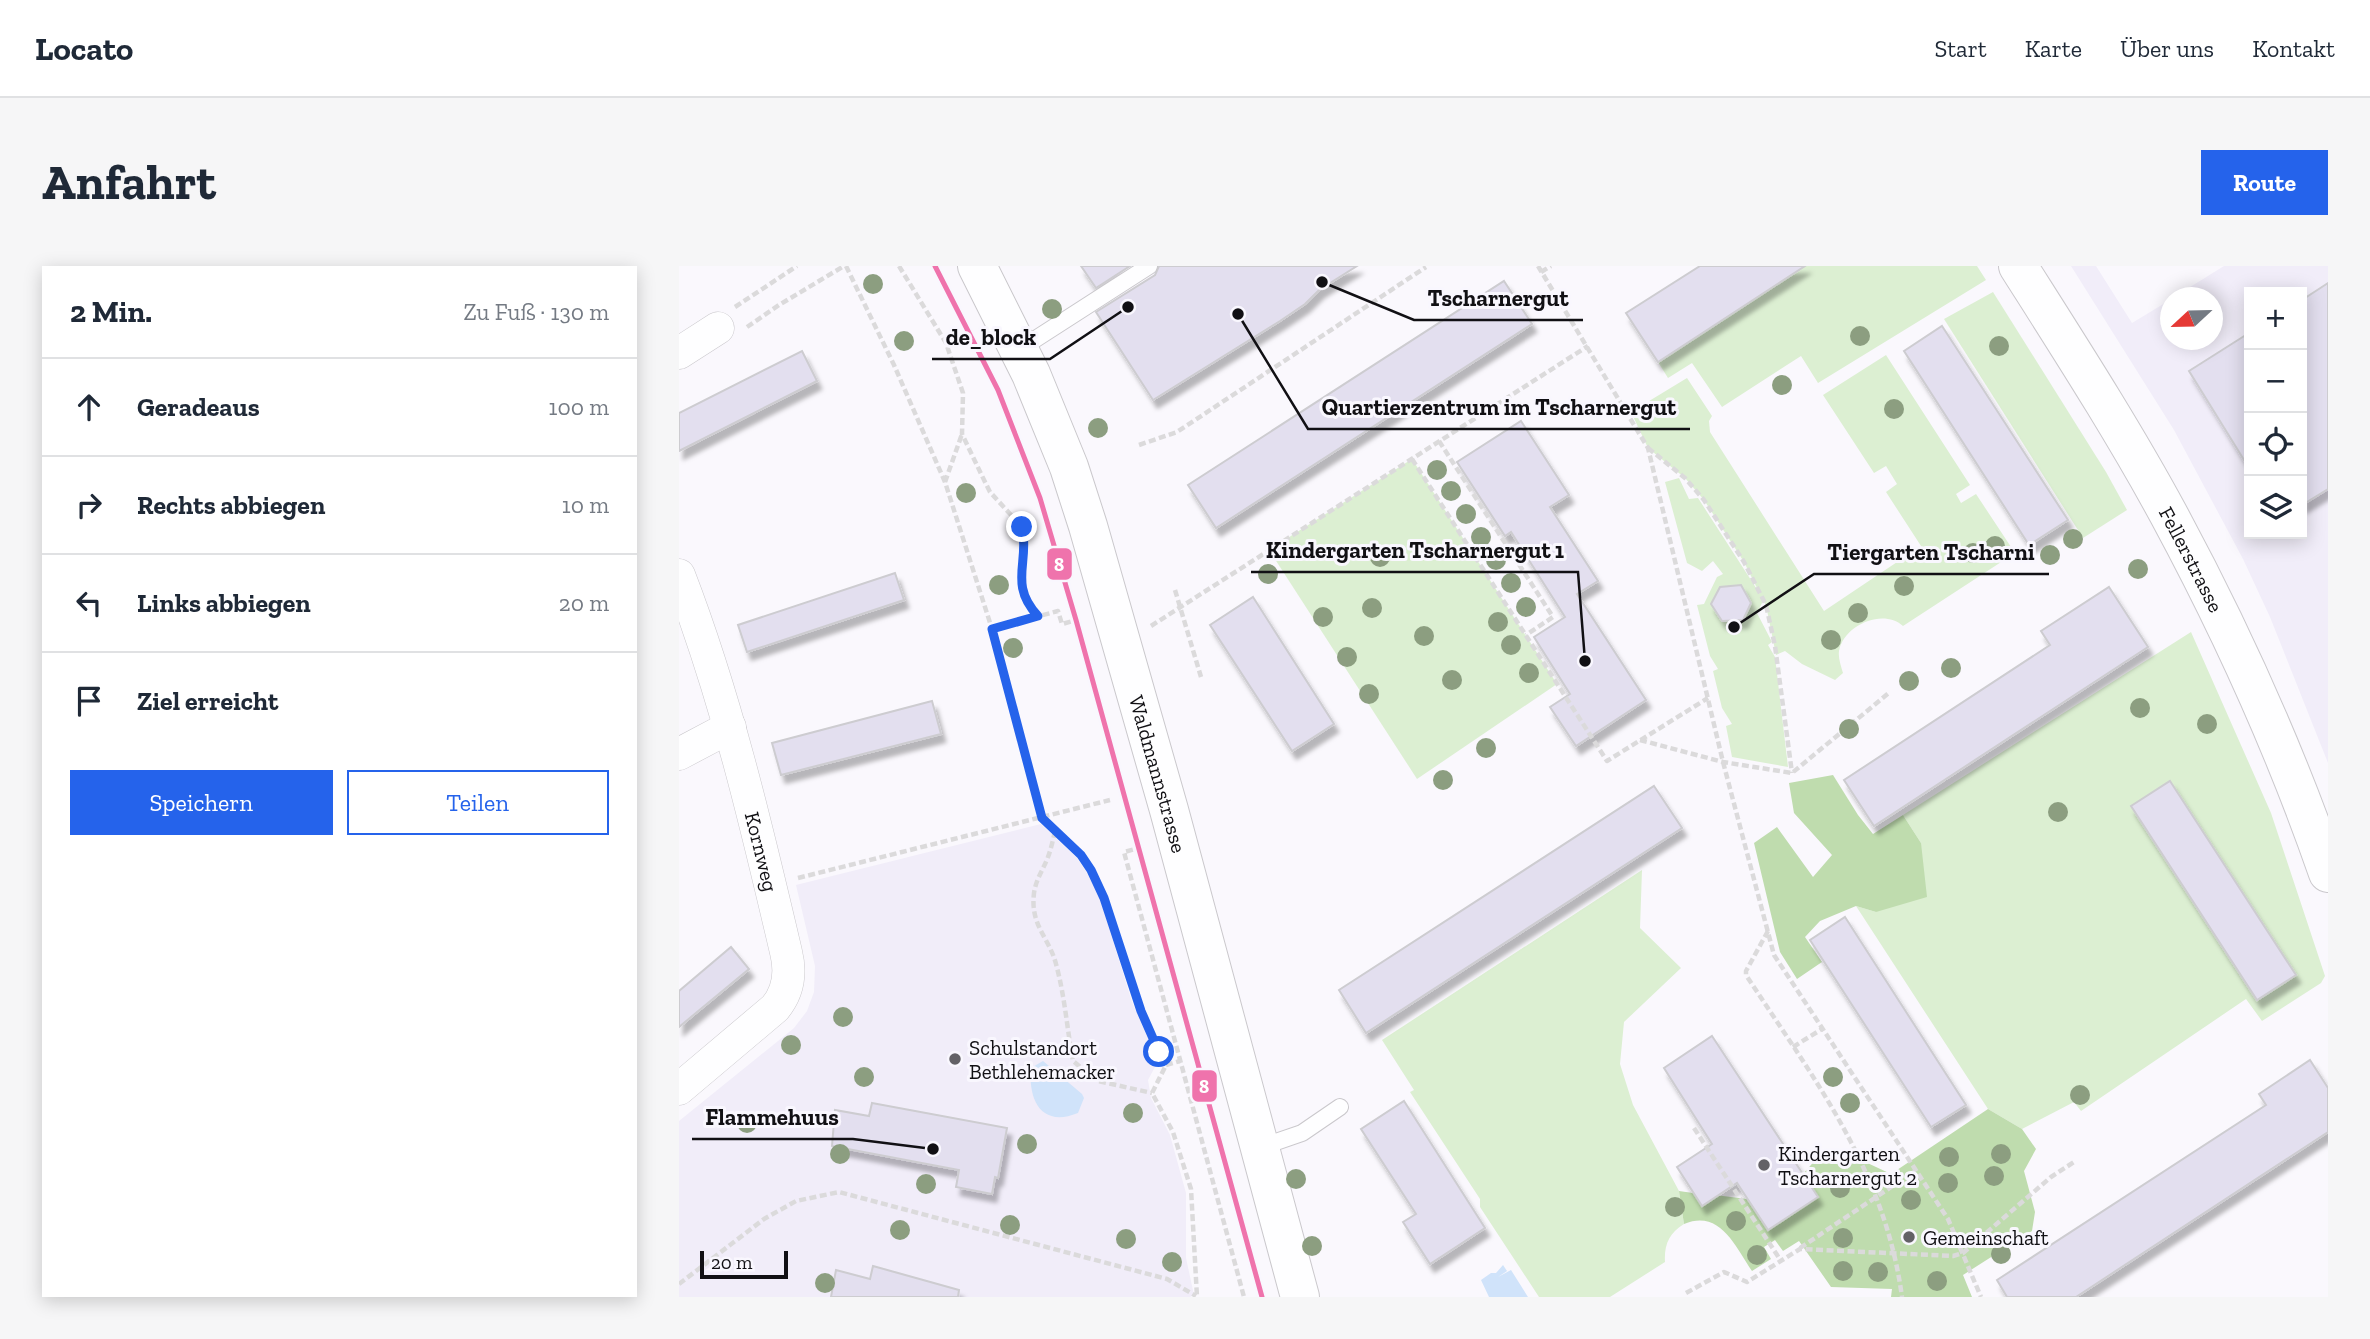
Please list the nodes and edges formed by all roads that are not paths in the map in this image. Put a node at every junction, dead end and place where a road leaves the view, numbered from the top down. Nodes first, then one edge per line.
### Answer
1 (977, 266) edge
2 (1149, 266) edge
3 (2018, 266) edge
4 (727, 331) road end
5 (1019, 348) junction
6 (679, 353) edge
7 (679, 575) edge
8 (730, 727) junction
9 (679, 754) edge
10 (2328, 873) edge
11 (679, 1089) edge
12 (1339, 1107) dead end
13 (1261, 1147) junction
14 (1300, 1297) edge

1 - 5 street, Waldmannstrasse
2 - 5 lane
3 - 10 street, Fellerstrasse
4 - 6 street
5 - 13 street, Waldmannstrasse
7 - 8 street, Kornweg
8 - 9 street
8 - 11 street, Kornweg
12 - 13 lane
13 - 14 street, Waldmannstrasse

